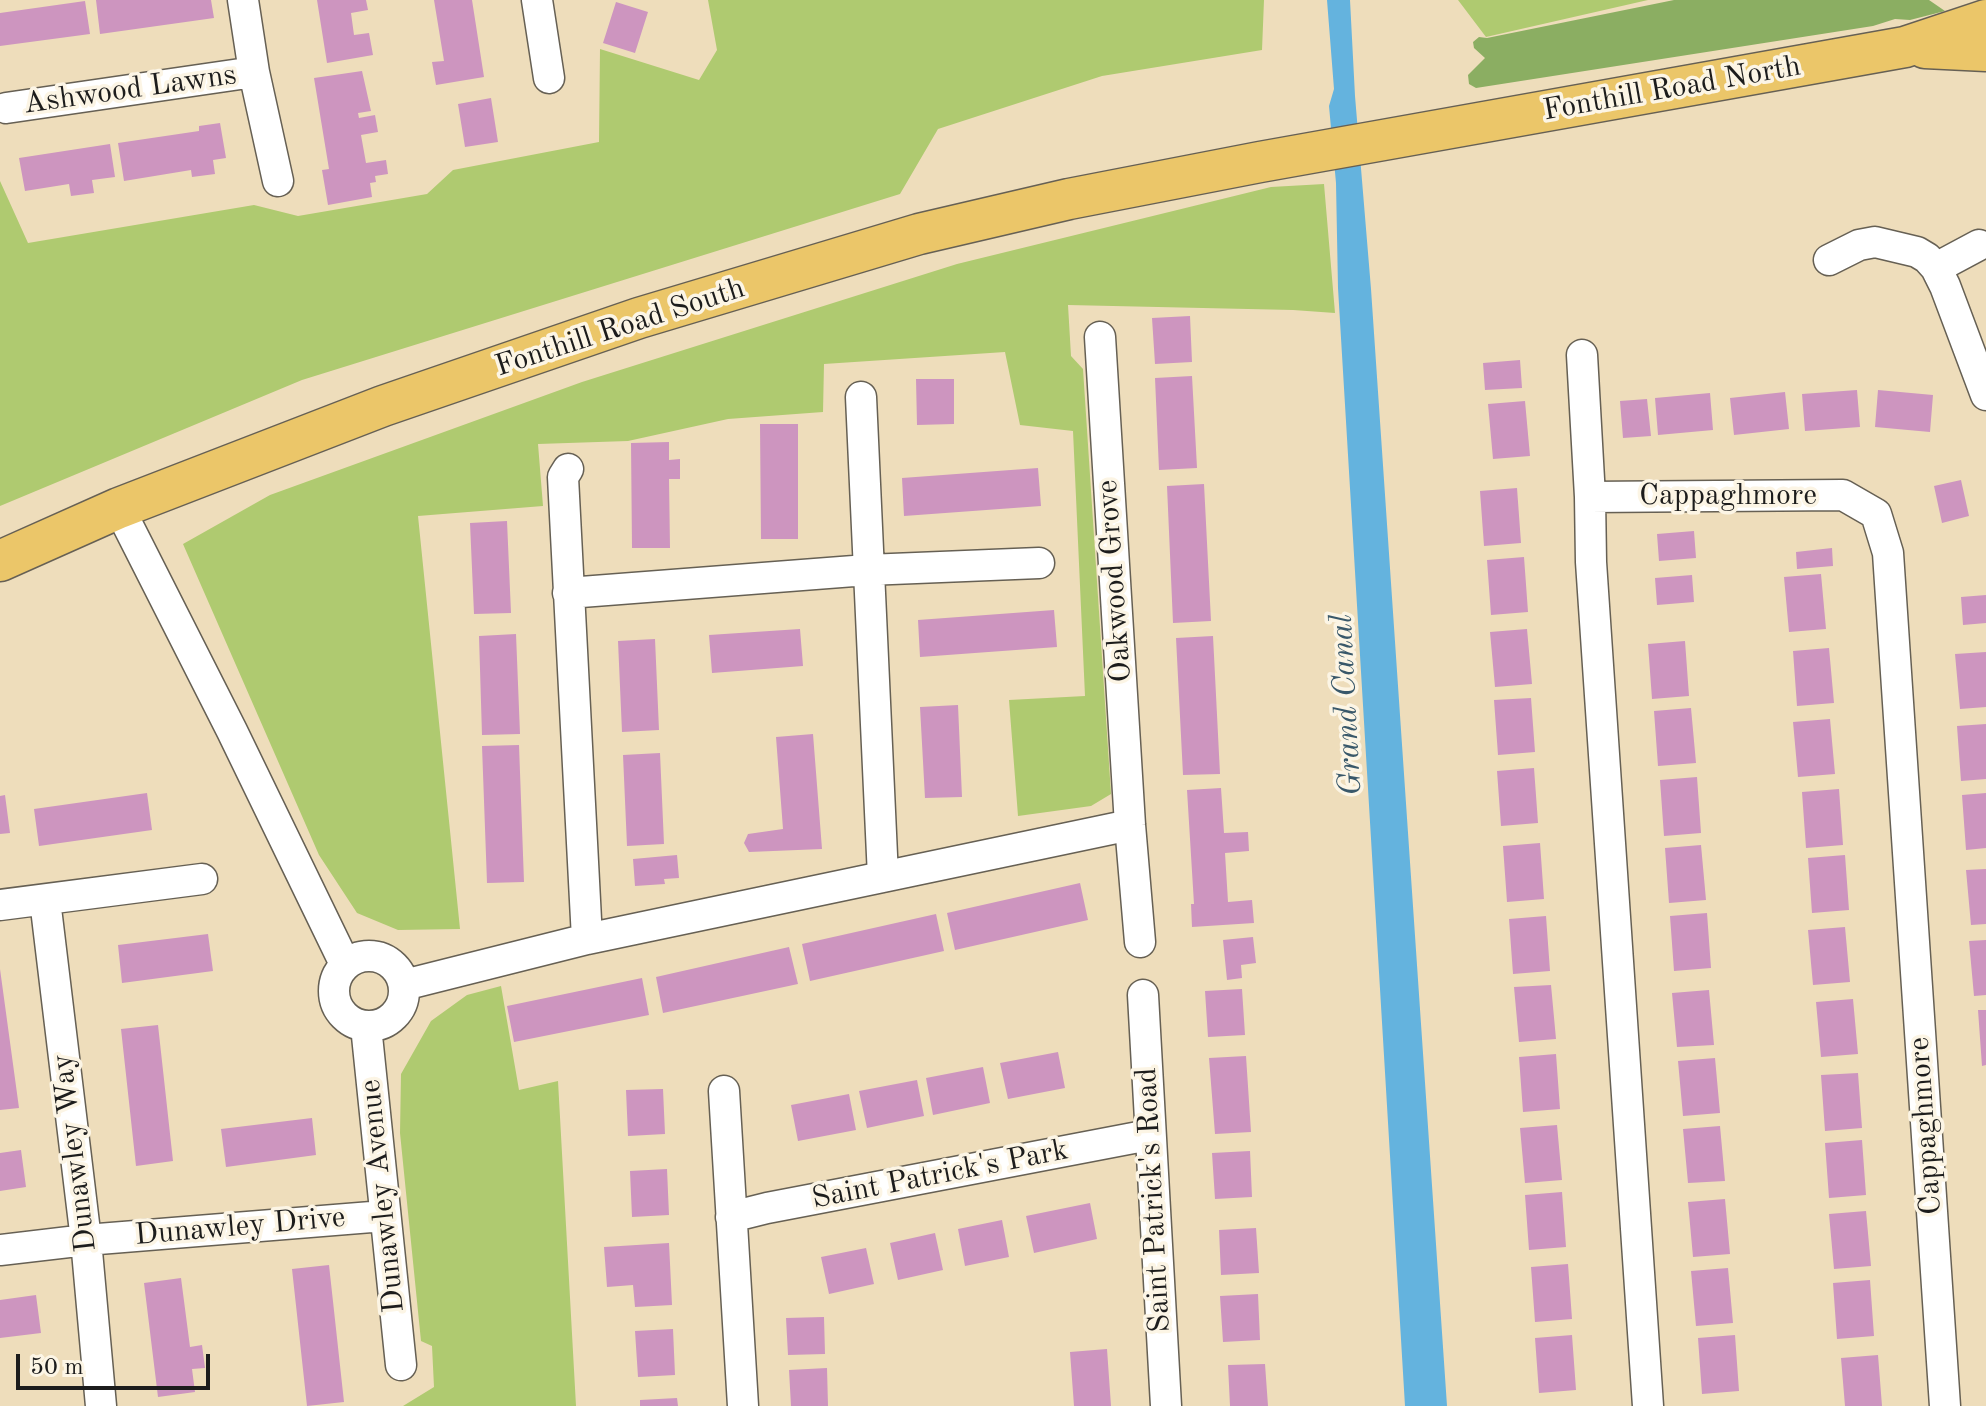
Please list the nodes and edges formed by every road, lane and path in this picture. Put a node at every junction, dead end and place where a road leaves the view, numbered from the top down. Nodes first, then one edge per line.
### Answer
1 (243, 0) edge
2 (537, 0) edge
3 (1986, 20) edge
4 (1905, 47) junction
5 (1986, 51) edge
6 (254, 72) junction
7 (549, 78) dead end
8 (6, 108) dead end
9 (1260, 162) joint
10 (278, 181) dead end
11 (1979, 245) dead end
12 (1829, 260) dead end
13 (1936, 268) junction
14 (1100, 337) dead end
15 (1582, 355) dead end
16 (1986, 395) edge
17 (861, 397) dead end
18 (568, 469) dead end
19 (1590, 497) junction
20 (119, 508) junction
21 (0, 561) edge
22 (1039, 563) dead end
23 (867, 570) junction
24 (568, 593) junction
25 (1130, 825) junction
26 (883, 877) junction
27 (202, 879) dead end
28 (45, 900) junction
29 (0, 905) edge
30 (587, 939) junction
31 (1140, 942) dead end
32 (345, 964) junction
33 (404, 985) junction
34 (1143, 995) dead end
35 (366, 1026) junction
36 (724, 1091) dead end
37 (1149, 1135) junction
38 (384, 1216) junction
39 (731, 1217) junction
40 (86, 1240) junction
41 (0, 1250) edge
42 (401, 1365) dead end
43 (101, 1406) edge
44 (743, 1406) edge
45 (1166, 1406) edge
46 (1648, 1406) edge
47 (1945, 1406) edge

1 - 6 street
2 - 7 street
3 - 4 main road, Fonthill Road North
4 - 5 main road, Fonthill Road North
4 - 9 main road, Fonthill Road North
6 - 8 street, Ashwood Lawns
6 - 10 street
9 - 20 main road, Fonthill Road South
11 - 13 street
12 - 13 street
13 - 16 street
14 - 25 street, Oakwood Grove
15 - 19 street
17 - 23 street
18 - 24 street
19 - 46 street
19 - 47 street, Cappaghmore
20 - 21 main road, Fonthill Road South
20 - 32 street
22 - 23 street
23 - 24 street
23 - 26 street
24 - 30 street
25 - 26 street
25 - 31 street, Oakwood Grove
26 - 30 street
27 - 28 street
28 - 29 street
28 - 40 street, Dunawley Way
30 - 33 street
32 - 33 street
32 - 35 street
33 - 35 street
34 - 37 street, Saint Patrick's Road
35 - 38 street, Dunawley Avenue
36 - 39 street
37 - 39 street, Saint Patrick's Park
37 - 45 street, Saint Patrick's Road
38 - 40 street, Dunawley Drive
38 - 42 street, Dunawley Avenue
39 - 44 street
40 - 41 street, Dunawley Drive
40 - 43 street, Dunawley Way

